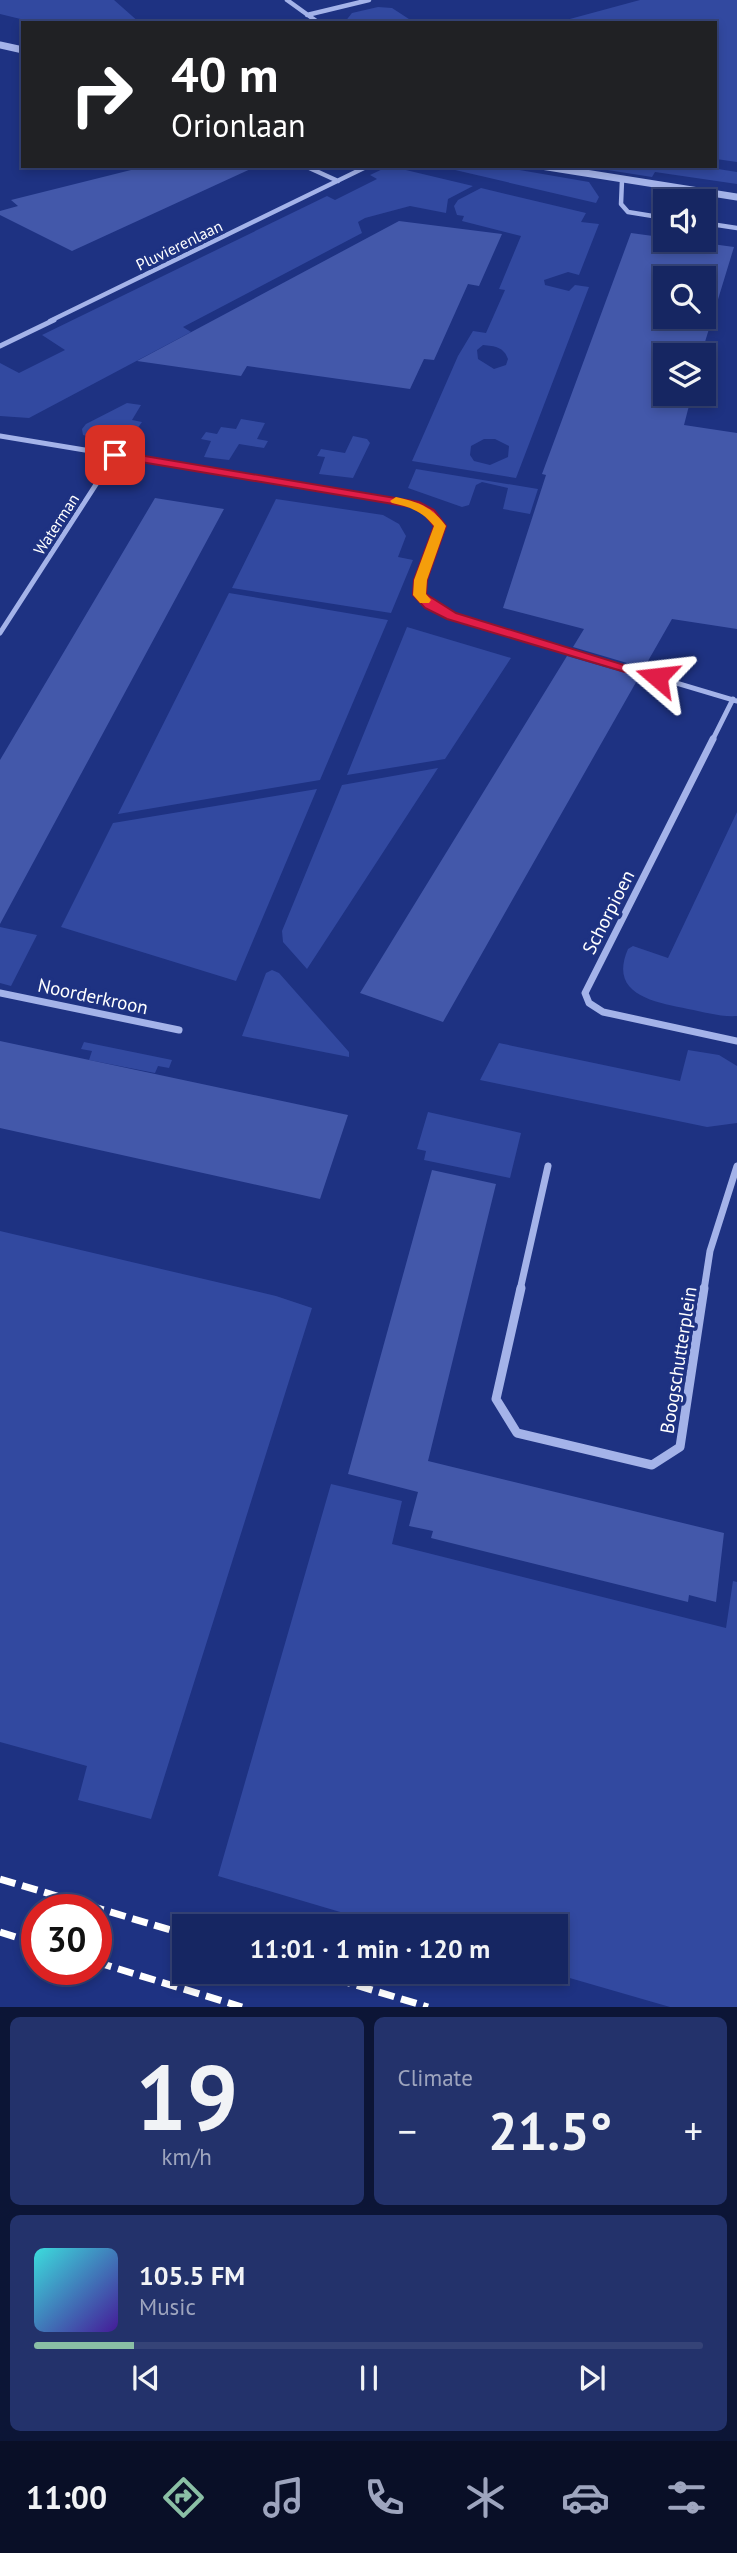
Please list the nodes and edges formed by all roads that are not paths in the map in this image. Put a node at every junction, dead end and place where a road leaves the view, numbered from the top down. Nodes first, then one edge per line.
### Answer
1 (287, 0) edge
2 (369, 0) edge
3 (307, 15) junction
4 (315, 21) edge
5 (0, 45) edge
6 (21, 50) edge
7 (309, 168) edge
8 (364, 168) edge
9 (553, 168) edge
10 (622, 180) junction
11 (338, 181) junction
12 (737, 197) edge
13 (653, 216) edge
14 (716, 225) edge
15 (737, 228) edge
16 (0, 346) edge
17 (0, 436) edge
18 (115, 455) junction
19 (0, 633) edge
20 (735, 700) edge
21 (0, 993) edge
22 (179, 1030) dead end
23 (737, 1041) edge
24 (548, 1166) dead end
25 (737, 1166) edge

1 - 3 street
2 - 3 street
3 - 4 street
5 - 6 street
7 - 11 street
8 - 11 street, Pluvierenlaan
9 - 10 street
10 - 12 street
10 - 13 street
11 - 16 street, Pluvierenlaan
14 - 15 street
17 - 18 street
18 - 19 street, Waterman
18 - 20 street, Schorpioen
20 - 23 street, Schorpioen
21 - 22 street, Noorderkroon
24 - 25 street, Boogschutterplein

